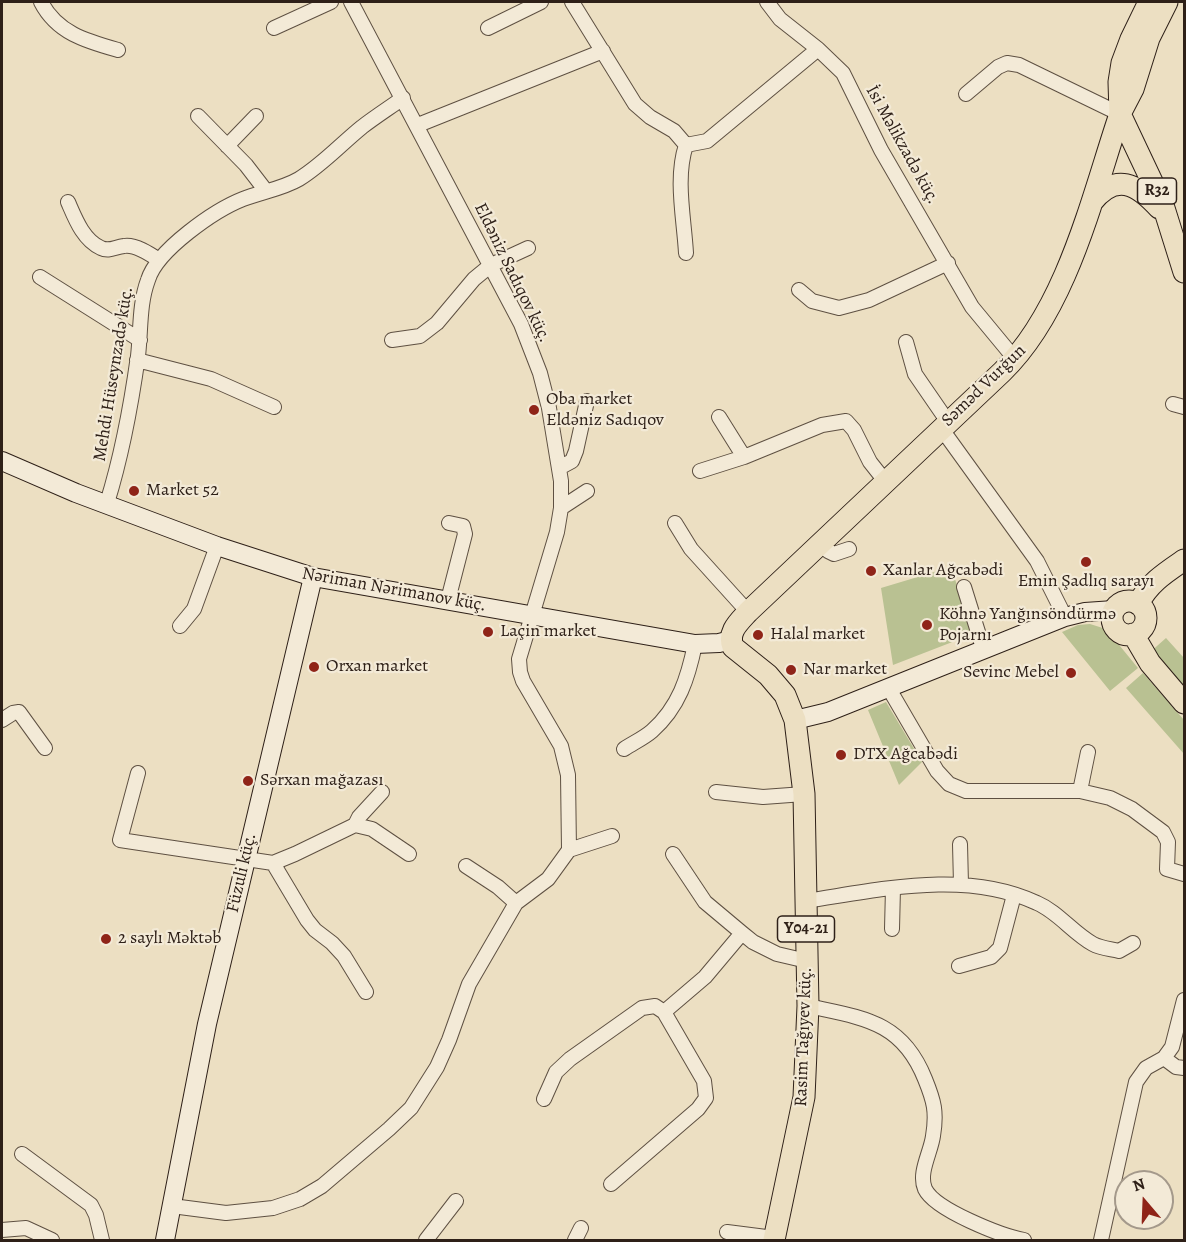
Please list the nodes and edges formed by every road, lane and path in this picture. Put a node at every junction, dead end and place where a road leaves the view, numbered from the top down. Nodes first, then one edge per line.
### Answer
1 (41, 2) edge
2 (331, 2) edge
3 (351, 2) edge
4 (541, 2) edge
5 (572, 2) edge
6 (767, 2) edge
7 (1149, 2) edge
8 (1167, 2) edge
9 (274, 28) dead end
10 (488, 28) dead end
11 (818, 49) junction
12 (118, 50) dead end
13 (603, 51) junction
14 (966, 94) dead end
15 (403, 98) junction
16 (1120, 114) junction
17 (198, 116) dead end
18 (256, 116) dead end
19 (417, 125) junction
20 (686, 145) junction
21 (227, 146) junction
22 (266, 191) junction
23 (68, 202) dead end
24 (1089, 205) junction
25 (1169, 221) junction
26 (528, 248) dead end
27 (686, 252) dead end
28 (159, 260) junction
29 (948, 263) junction
30 (491, 266) junction
31 (1185, 272) edge
32 (40, 277) dead end
33 (800, 290) dead end
34 (140, 340) junction
35 (392, 340) dead end
36 (906, 342) dead end
37 (1015, 359) junction
38 (137, 360) junction
39 (587, 401) dead end
40 (274, 407) dead end
41 (718, 417) dead end
42 (944, 425) junction
43 (744, 457) junction
44 (2, 461) edge
45 (559, 468) junction
46 (699, 471) dead end
47 (885, 481) junction
48 (587, 491) dead end
49 (108, 503) junction
50 (561, 508) junction
51 (449, 523) dead end
52 (675, 523) dead end
53 (821, 543) junction
54 (217, 546) junction
55 (849, 549) dead end
56 (1185, 560) edge
57 (313, 577) junction
58 (964, 586) dead end
59 (448, 600) junction
60 (1138, 604) junction
61 (1114, 610) junction
62 (748, 612) junction
63 (531, 615) junction
64 (1065, 617) junction
65 (180, 626) dead end
66 (1133, 634) junction
67 (731, 640) junction
68 (695, 645) junction
69 (982, 648) junction
70 (888, 687) junction
71 (1185, 703) edge
72 (2, 720) edge
73 (795, 720) junction
74 (45, 748) dead end
75 (624, 749) dead end
76 (1088, 752) dead end
77 (138, 773) dead end
78 (1080, 791) junction
79 (382, 792) dead end
80 (716, 792) dead end
81 (804, 794) junction
82 (355, 825) junction
83 (612, 836) dead end
84 (960, 844) dead end
85 (569, 850) junction
86 (409, 854) dead end
87 (673, 854) dead end
88 (245, 858) junction
89 (273, 863) junction
90 (466, 866) dead end
91 (1185, 874) edge
92 (961, 884) junction
93 (893, 888) junction
94 (1014, 894) junction
95 (805, 901) junction
96 (516, 903) junction
97 (892, 929) dead end
98 (742, 933) junction
99 (1132, 943) dead end
100 (807, 961) junction
101 (959, 966) dead end
102 (366, 992) dead end
103 (1185, 1000) edge
104 (808, 1006) junction
105 (664, 1012) junction
106 (1164, 1058) junction
107 (1185, 1068) edge
108 (544, 1099) dead end
109 (22, 1154) dead end
110 (611, 1184) dead end
111 (456, 1201) dead end
112 (172, 1206) junction
113 (2, 1230) edge
114 (727, 1232) dead end
115 (774, 1239) edge
116 (52, 1240) edge
117 (102, 1240) edge
118 (165, 1240) edge
119 (426, 1240) edge
120 (1024, 1240) edge
121 (1101, 1240) edge

1 - 12 street
2 - 9 street
3 - 15 street, Eldəniz Sadıqov küç.
4 - 10 street
5 - 13 street
6 - 11 street, İsi Məlikzadə küç.
7 - 16 main road
8 - 16 main road, Səməd Vurğun
11 - 20 street
11 - 29 street, İsi Məlikzadə küç.
13 - 19 street
13 - 20 street
14 - 16 street
15 - 19 street, Eldəniz Sadıqov küç.
15 - 22 street, Mehdi Hüseynzadə küç.
16 - 24 main road, Səməd Vurğun
16 - 25 main road, R32
17 - 21 street
18 - 21 street
19 - 30 street, Eldəniz Sadıqov küç.
20 - 27 street
21 - 22 street
22 - 28 street, Mehdi Hüseynzadə küç.
23 - 28 street
24 - 25 main road
24 - 37 main road, Səməd Vurğun
25 - 31 main road, R32
26 - 30 street
28 - 34 street, Mehdi Hüseynzadə küç.
29 - 33 street
29 - 37 street, İsi Məlikzadə küç.
30 - 35 street
30 - 45 street, Eldəniz Sadıqov küç.
32 - 34 street
34 - 38 street, Mehdi Hüseynzadə küç.
36 - 42 street
37 - 42 main road, Səməd Vurğun
38 - 40 street
38 - 49 street, Mehdi Hüseynzadə küç.
39 - 45 street
41 - 43 street
42 - 47 main road, Səməd Vurğun
42 - 64 street
43 - 46 street
43 - 47 street
44 - 49 street, Nəriman Nərimanov küç.
45 - 50 street, Eldəniz Sadıqov küç.
47 - 53 main road, Səməd Vurğun
48 - 50 street
49 - 54 street, Nəriman Nərimanov küç.
50 - 63 street, Eldəniz Sadıqov küç.
51 - 59 street
52 - 62 street
53 - 55 street
53 - 62 main road, Səməd Vurğun
54 - 57 street, Nəriman Nərimanov küç.
54 - 65 street
56 - 60 main road
57 - 59 street, Nəriman Nərimanov küç.
57 - 88 street, Füzuli küç.
58 - 69 street
59 - 63 street, Nəriman Nərimanov küç.
60 - 61 main road
60 - 66 main road
61 - 64 street
61 - 66 main road
62 - 67 main road, Səməd Vurğun
63 - 68 street, Nəriman Nərimanov küç.
63 - 85 street, Eldəniz Sadıqov küç.
64 - 69 street
66 - 71 main road
67 - 68 street, Nəriman Nərimanov küç.
67 - 73 main road, Rasim Tağıyev küç. / Y04-21
68 - 75 street
69 - 70 street
70 - 73 street
70 - 78 street
72 - 74 street
73 - 81 main road, Rasim Tağıyev küç. / Y04-21
76 - 78 street
77 - 88 street
78 - 91 street
79 - 82 street
80 - 81 street
81 - 95 main road, Rasim Tağıyev küç. / Y04-21
82 - 86 street
82 - 89 street
83 - 85 street
84 - 92 street
85 - 96 street
87 - 98 street
88 - 89 street
88 - 112 street, Füzuli küç.
89 - 102 street
90 - 96 street
92 - 93 street
92 - 94 street
93 - 95 street
93 - 97 street
94 - 99 street
94 - 101 street
95 - 100 main road, Rasim Tağıyev küç. / Y04-21
96 - 112 street
98 - 100 street
98 - 105 street
100 - 104 main road, Rasim Tağıyev küç. / Y04-21
103 - 106 street
104 - 115 main road, Rasim Tağıyev küç. / Y04-21
104 - 120 street
105 - 108 street
105 - 110 street
106 - 107 street
106 - 121 street
109 - 117 street
111 - 119 street
112 - 118 street, Füzuli küç.
113 - 116 street
114 - 115 street

